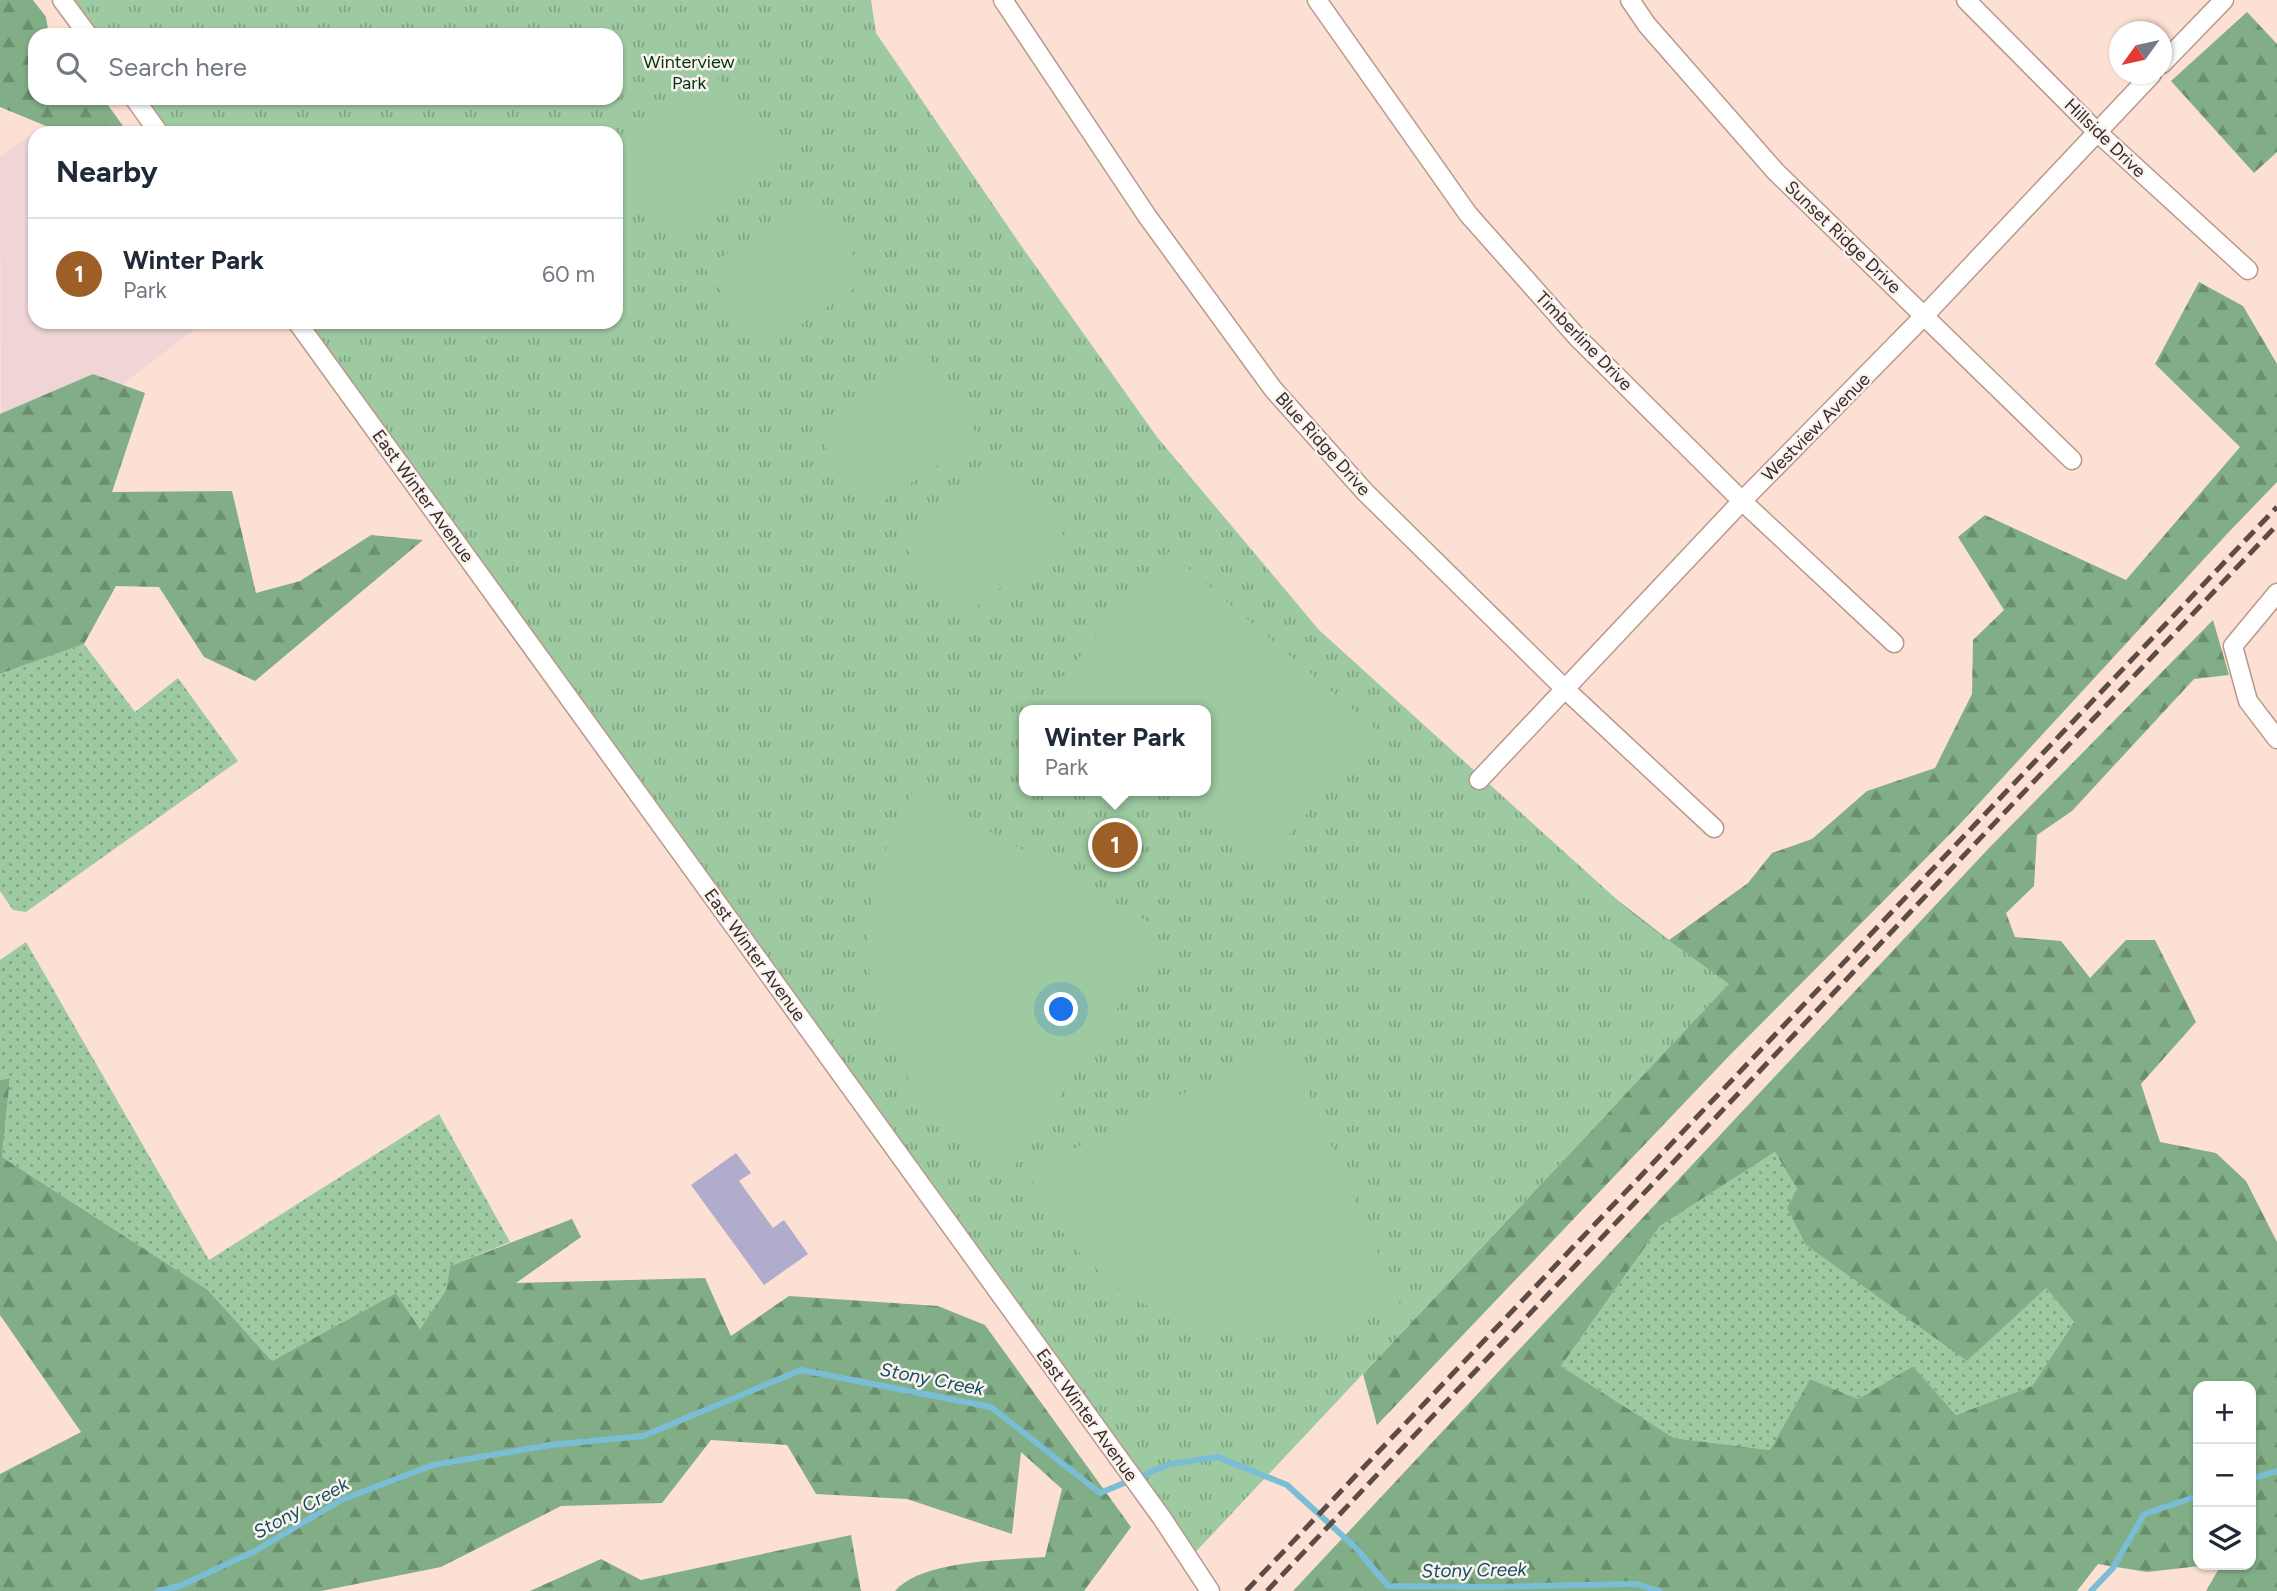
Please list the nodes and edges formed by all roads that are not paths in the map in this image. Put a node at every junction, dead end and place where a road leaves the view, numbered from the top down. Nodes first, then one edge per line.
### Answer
1 (62, 0) edge
2 (1003, 0) edge
3 (1317, 0) edge
4 (1630, 0) edge
5 (1966, 0) edge
6 (2224, 0) edge
7 (83, 28) edge
8 (2172, 53) edge
9 (2142, 84) edge
10 (139, 105) edge
11 (154, 126) edge
12 (2096, 131) junction
13 (2248, 270) dead end
14 (1924, 316) junction
15 (302, 329) edge
16 (2072, 460) dead end
17 (1742, 501) junction
18 (2277, 593) edge
19 (1894, 643) dead end
20 (1565, 689) junction
21 (2277, 739) edge
22 (1479, 780) dead end
23 (1714, 828) dead end
24 (1210, 1591) edge

1 - 7 street
2 - 20 street, Blue Ridge Drive
3 - 17 street, Timberline Drive
4 - 14 street, Sunset Ridge Drive
5 - 12 street, Hillside Drive
6 - 8 street
9 - 12 street, Westview Avenue
10 - 11 street
12 - 13 street, Hillside Drive
12 - 14 street, Westview Avenue
14 - 16 street, Sunset Ridge Drive
14 - 17 street, Westview Avenue
15 - 24 street, East Winter Avenue
17 - 19 street, Timberline Drive
17 - 20 street, Westview Avenue
18 - 21 street
20 - 22 street, Westview Avenue
20 - 23 street, Blue Ridge Drive

